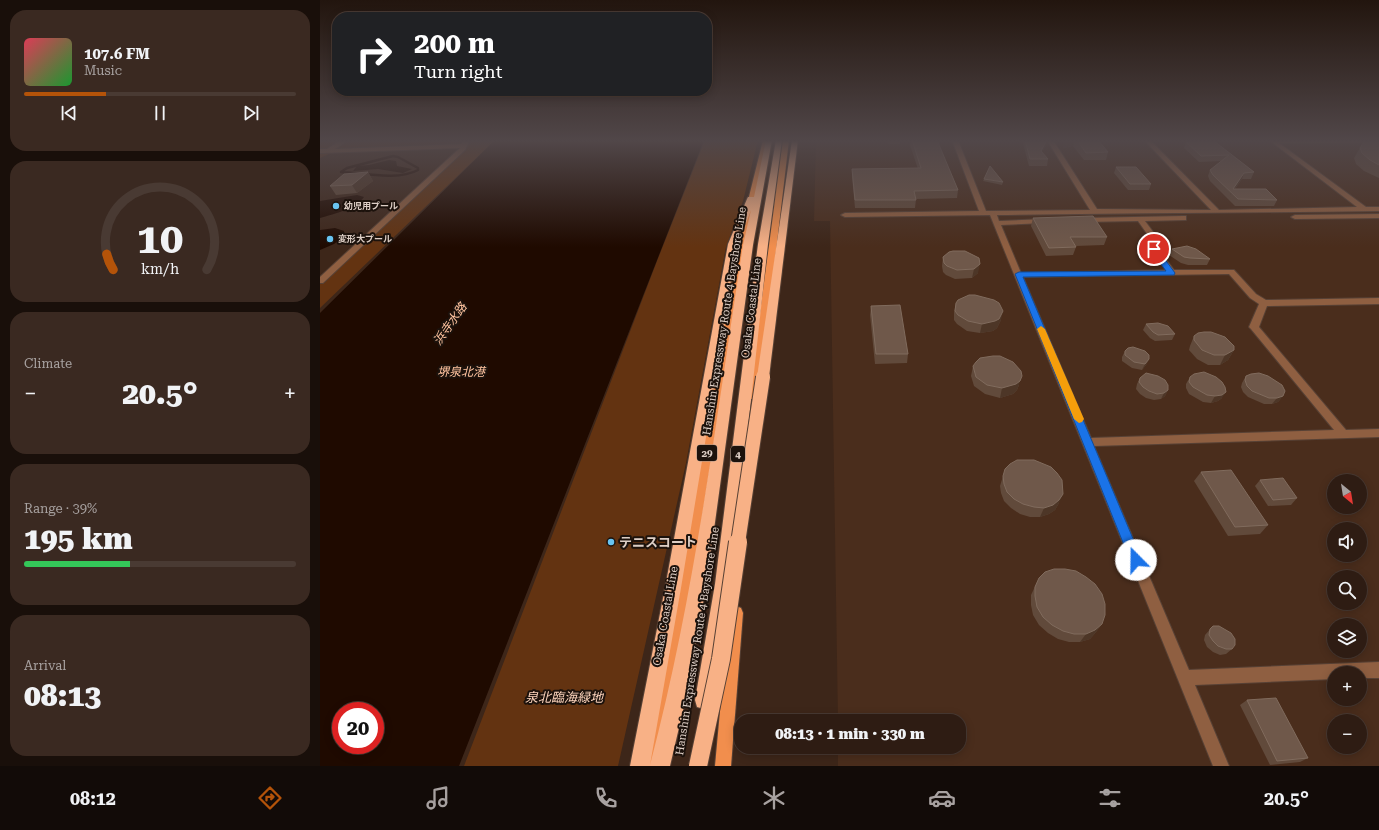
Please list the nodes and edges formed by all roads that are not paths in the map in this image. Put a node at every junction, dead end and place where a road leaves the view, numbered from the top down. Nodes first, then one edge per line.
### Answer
1 (435, 176) edge
2 (757, 176) edge
3 (762, 176) edge
4 (774, 176) edge
5 (781, 176) edge
6 (789, 176) edge
7 (969, 176) edge
8 (1072, 176) edge
9 (1181, 176) edge
10 (1320, 176) edge
11 (751, 198) junction
12 (1364, 209) junction
13 (1379, 209) edge
14 (1094, 212) junction
15 (1216, 212) junction
16 (984, 213) junction
17 (845, 215) dead end
18 (1379, 216) edge
19 (995, 218) junction
20 (1140, 219) junction
21 (1053, 221) edge
22 (1076, 221) edge
23 (1172, 273) junction
24 (1019, 274) junction
25 (320, 280) edge
26 (1379, 301) edge
27 (1264, 303) junction
28 (1379, 433) edge
29 (1343, 434) junction
30 (1088, 442) junction
31 (1379, 670) edge
32 (1185, 678) junction
33 (640, 766) edge
34 (652, 766) edge
35 (660, 766) edge
36 (692, 766) edge
37 (698, 766) edge
38 (723, 766) edge
39 (1221, 766) edge

1 - 25 street
2 - 11 main road, Osaka Coastal Line / 29
3 - 35 highway, Hanshin Expressway Route 4 Bayshore Line / 4
4 - 36 highway, Hanshin Expressway Route 4 Bayshore Line / 4
5 - 38 main road, Osaka Coastal Line
6 - 37 highway, 4, bridge
7 - 16 street
8 - 14 street
9 - 15 street
10 - 12 street
11 - 33 highway
11 - 34 main road, Osaka Coastal Line / 29
12 - 13 street
12 - 15 street
14 - 15 street
14 - 19 street
16 - 17 street
16 - 19 street
18 - 20 street
19 - 21 street
19 - 24 street
20 - 22 street
20 - 23 street
23 - 24 street
23 - 27 street
24 - 30 street
26 - 27 street
27 - 29 street
28 - 29 street
29 - 30 street
30 - 32 street
31 - 32 street
32 - 39 street

